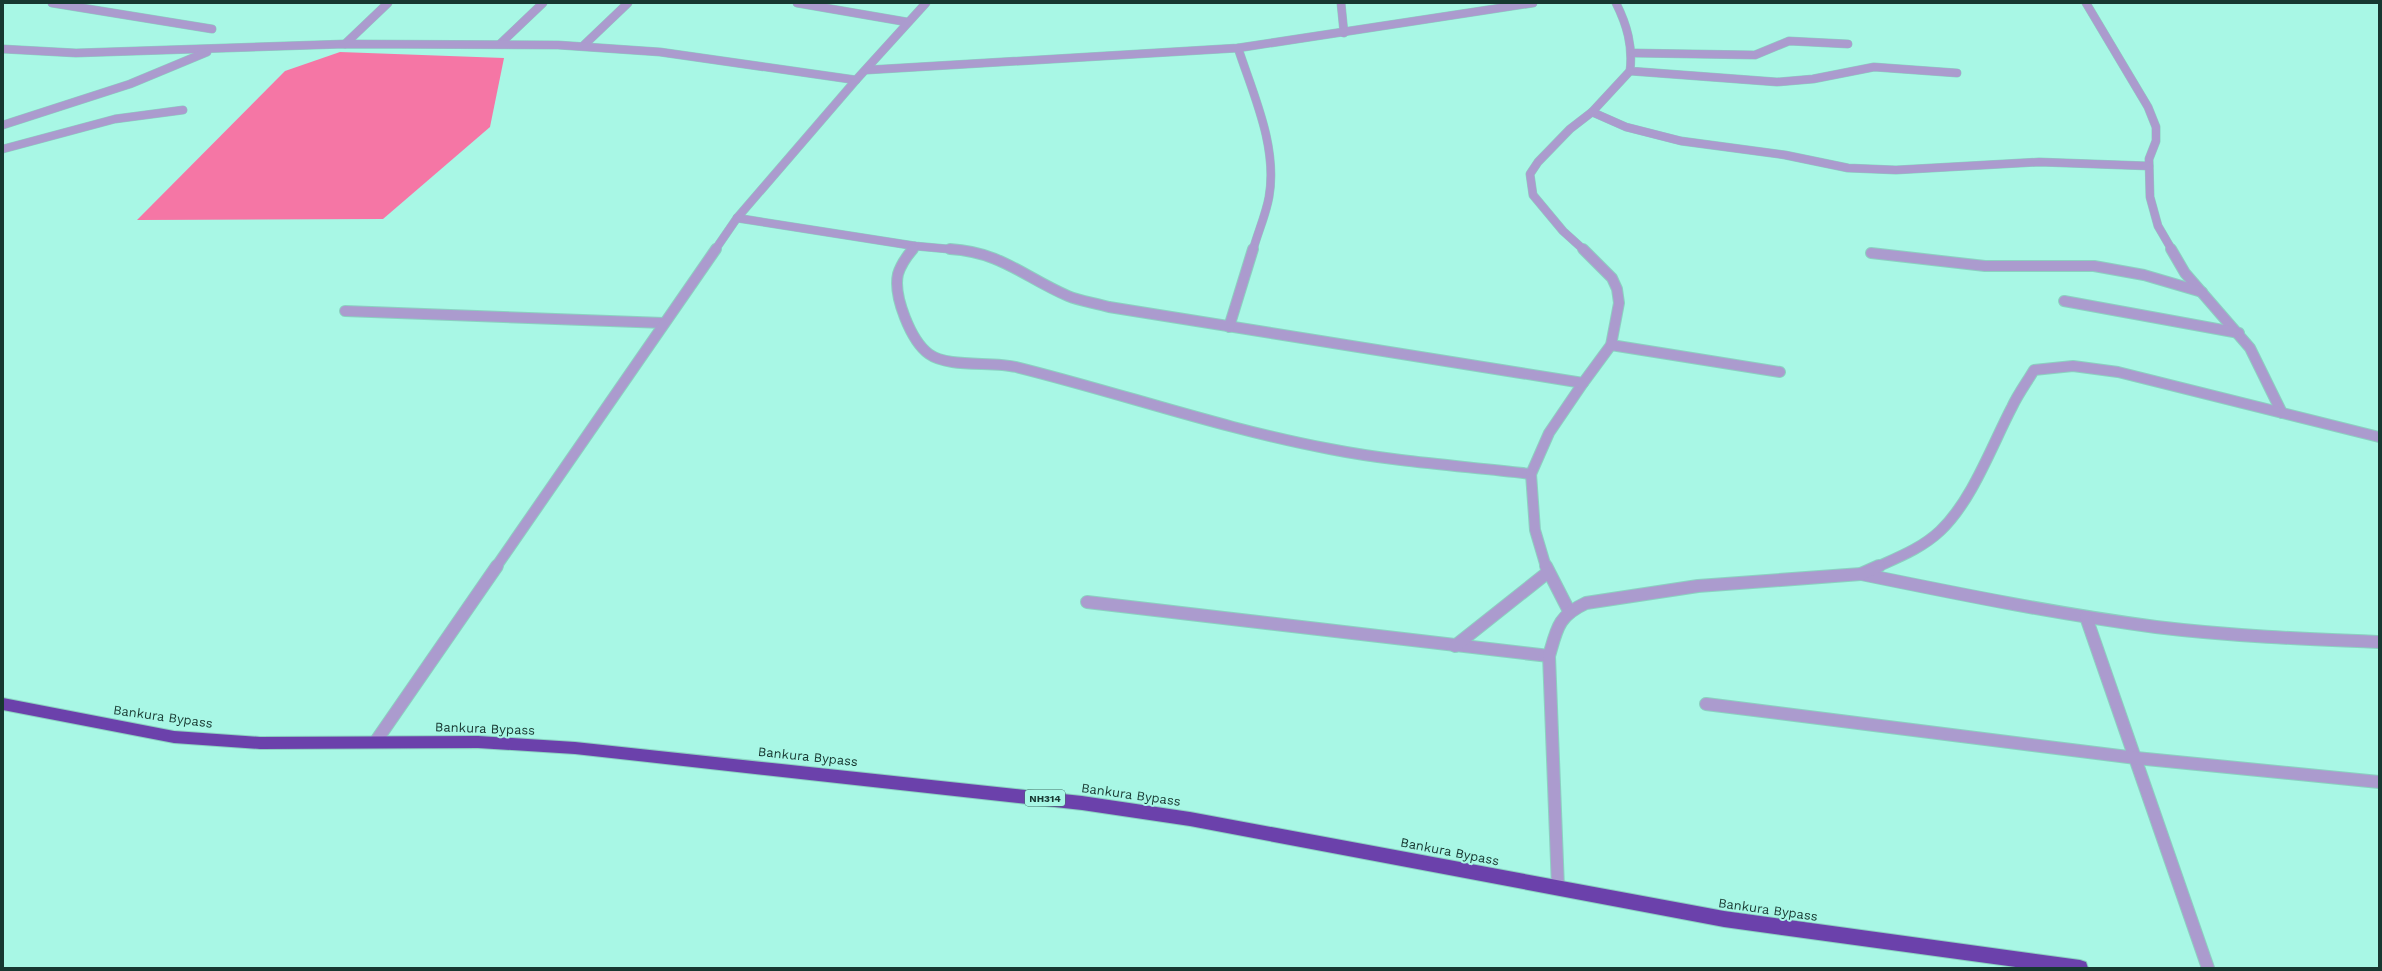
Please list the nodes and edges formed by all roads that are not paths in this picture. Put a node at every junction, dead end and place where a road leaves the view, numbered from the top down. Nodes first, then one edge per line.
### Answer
1 (52, 3) edge
2 (388, 3) edge
3 (543, 3) edge
4 (628, 3) edge
5 (797, 3) edge
6 (926, 3) edge
7 (1341, 3) edge
8 (1533, 3) edge
9 (1616, 3) edge
10 (2086, 3) edge
11 (907, 22) junction
12 (212, 29) dead end
13 (1344, 34) junction
14 (344, 44) junction
15 (500, 44) junction
16 (1848, 44) dead end
17 (584, 46) junction
18 (1238, 48) junction
19 (3, 49) edge
20 (212, 50) junction
21 (1633, 52) junction
22 (867, 70) junction
23 (1630, 71) junction
24 (1957, 73) dead end
25 (856, 80) junction
26 (183, 110) dead end
27 (1592, 112) junction
28 (3, 125) edge
29 (3, 149) edge
30 (2149, 166) junction
31 (737, 218) junction
32 (915, 246) junction
33 (1871, 253) dead end
34 (2202, 292) junction
35 (2064, 301) dead end
36 (345, 311) dead end
37 (664, 323) junction
38 (1229, 327) junction
39 (2238, 333) junction
40 (1611, 345) junction
41 (1780, 372) dead end
42 (1583, 383) junction
43 (2282, 413) junction
44 (2379, 437) edge
45 (1531, 474) junction
46 (1547, 573) junction
47 (1861, 574) junction
48 (1087, 602) dead end
49 (1569, 612) junction
50 (2086, 617) junction
51 (2379, 642) edge
52 (1455, 646) junction
53 (1549, 656) junction
54 (3, 704) edge
55 (1706, 704) dead end
56 (376, 741) junction
57 (2136, 758) junction
58 (2379, 782) edge
59 (1558, 888) junction
60 (2080, 968) edge
61 (2208, 968) edge

1 - 12 street
2 - 14 street
3 - 15 street
4 - 17 street
5 - 11 street
6 - 11 street
7 - 13 street
8 - 13 street
9 - 21 street
10 - 30 street
11 - 22 street
13 - 18 street
14 - 15 street
14 - 20 street
15 - 17 street
16 - 21 street
17 - 25 street
18 - 22 street
18 - 38 street
19 - 20 street
20 - 28 street
21 - 23 street
22 - 25 street
23 - 24 street
23 - 27 street
25 - 31 street
26 - 29 street
27 - 30 street
27 - 40 street
30 - 34 street
31 - 32 street
31 - 37 street
32 - 38 street
32 - 45 street
33 - 34 street
34 - 39 street
35 - 39 street
36 - 37 street
37 - 56 street
38 - 42 street
39 - 43 street
40 - 41 street
40 - 42 street
42 - 45 street
43 - 44 street
43 - 47 street
45 - 46 street
46 - 49 street
46 - 52 street
47 - 49 street
47 - 50 street
48 - 52 street
49 - 53 street
50 - 51 street
50 - 57 street
52 - 53 street
53 - 59 street
54 - 56 highway, Bankura Bypass / NH314
55 - 57 street
56 - 59 highway, Bankura Bypass / NH314
57 - 58 street
57 - 61 street
59 - 60 highway, Bankura Bypass / NH314

